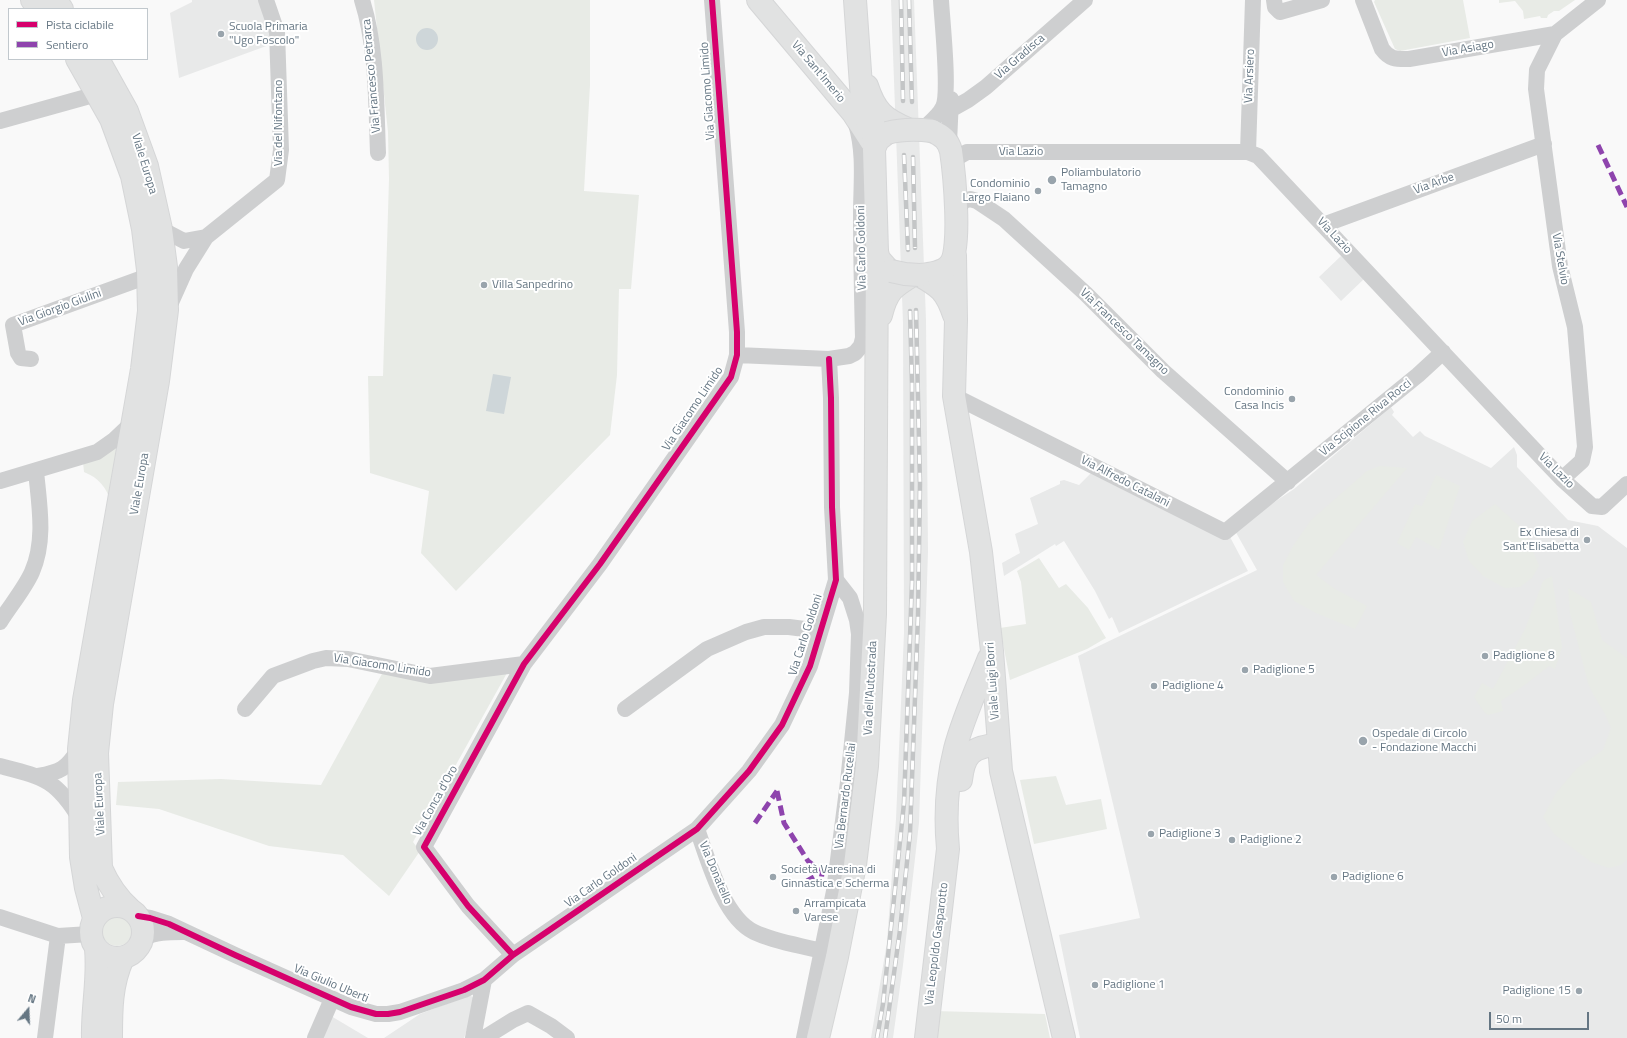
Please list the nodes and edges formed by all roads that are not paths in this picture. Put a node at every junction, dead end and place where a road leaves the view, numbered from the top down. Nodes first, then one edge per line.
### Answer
1 (32, 0) edge
2 (55, 0) edge
3 (266, 0) edge
4 (362, 0) edge
5 (712, 0) edge
6 (758, 0) edge
7 (855, 0) edge
8 (941, 0) edge
9 (1085, 0) edge
10 (1253, 0) edge
11 (1274, 0) edge
12 (1322, 0) edge
13 (1363, 0) edge
14 (1598, 0) edge
15 (38, 8) edge
16 (61, 8) edge
17 (1555, 34) junction
18 (78, 60) edge
19 (99, 60) edge
20 (860, 73) junction
21 (946, 76) junction
22 (97, 94) junction
23 (952, 109) junction
24 (854, 115) junction
25 (0, 121) edge
26 (933, 139) junction
27 (879, 141) junction
28 (1544, 144) junction
29 (1248, 152) junction
30 (378, 153) dead end
31 (956, 210) junction
32 (1323, 225) junction
33 (161, 229) junction
34 (206, 237) junction
35 (877, 252) junction
36 (955, 256) junction
37 (916, 275) junction
38 (148, 276) junction
39 (167, 310) junction
40 (956, 320) junction
41 (877, 334) junction
42 (1443, 352) junction
43 (737, 355) junction
44 (31, 359) dead end
45 (829, 359) junction
46 (954, 396) junction
47 (133, 422) junction
48 (36, 471) junction
49 (1562, 479) junction
50 (0, 481) edge
51 (1288, 482) junction
52 (1627, 484) edge
53 (836, 580) junction
54 (0, 622) edge
55 (820, 631) junction
56 (992, 651) junction
57 (524, 664) junction
58 (245, 709) dead end
59 (625, 709) dead end
60 (962, 729) junction
61 (997, 736) junction
62 (80, 749) junction
63 (0, 766) edge
64 (38, 776) junction
65 (80, 820) junction
66 (696, 829) junction
67 (948, 849) junction
68 (134, 913) junction
69 (0, 917) edge
70 (184, 932) junction
71 (94, 934) junction
72 (58, 936) junction
73 (143, 938) junction
74 (822, 951) junction
75 (513, 955) junction
76 (123, 958) junction
77 (484, 980) junction
78 (332, 999) junction
79 (45, 1038) edge
80 (93, 1038) edge
81 (111, 1038) edge
82 (315, 1038) edge
83 (473, 1038) edge
84 (484, 1038) edge
85 (567, 1038) edge
86 (804, 1038) edge
87 (818, 1038) edge
88 (926, 1038) edge
89 (1064, 1038) edge

1 - 15 main road
2 - 16 main road
3 - 34 street, Via del Nifontano
4 - 30 street, Via Francesco Petrarca
5 - 43 street, Via Giacomo Limido
6 - 24 main road, Via Sant'Imerio
7 - 20 main road
8 - 21 street
9 - 23 street, Via Gradisca
10 - 29 street, Via Arsiero
11 - 12 street
13 - 17 street, Via Asiago
14 - 17 street, Via Asiago
17 - 28 street, Via Stelvio
18 - 22 main road, Viale Europa
19 - 33 main road, Viale Europa
20 - 26 main road
20 - 27 main road
21 - 23 street
21 - 26 street
22 - 25 street
22 - 38 main road, Viale Europa
23 - 26 street
24 - 27 main road, Via Sant'Imerio
24 - 45 street, Via Carlo Goldoni
26 - 27 main road, bridge
26 - 29 street, Via Lazio
26 - 31 main road, Viale Luigi Borri
27 - 35 main road
28 - 32 street, Via Arbe
28 - 49 street, Via Stelvio
29 - 32 street, Via Lazio
31 - 36 main road, Viale Luigi Borri
31 - 51 street, Via Francesco Tamagno
32 - 42 street, Via Lazio
33 - 34 street, Via del Nifontano
33 - 39 main road, Viale Europa
34 - 39 street, Via del Nifontano
35 - 37 main road, bridge
35 - 41 main road
36 - 37 main road
36 - 40 main road, Viale Luigi Borri
37 - 40 main road, Viale Luigi Borri
37 - 41 main road
38 - 44 street, Via Giorgio Giulini
38 - 47 main road, Viale Europa
39 - 68 main road, Viale Europa
40 - 46 main road, Viale Luigi Borri
41 - 87 main road, Via dell'Autostrada
42 - 49 street, Via Lazio
42 - 51 street, Via Scipione Riva Rocci
43 - 45 street, Via Carlo Goldoni
43 - 57 street, Via Giacomo Limido
45 - 53 street, Via Carlo Goldoni
46 - 51 street, Via Alfredo Catalani
46 - 56 main road, Viale Luigi Borri
47 - 48 street
47 - 62 main road, Viale Europa
48 - 50 street
48 - 54 street
49 - 52 street, Via Lazio
53 - 55 street, Via Carlo Goldoni
53 - 74 street, Via Bernardo Rucellai
55 - 59 street, Via Carlo Goldoni
55 - 66 street, Via Carlo Goldoni
56 - 60 main road, Via Leopoldo Gasparotto
56 - 61 main road, Viale Luigi Borri
57 - 58 street, Via Giacomo Limido
57 - 75 street, Via Conca d'Oro
60 - 61 main road
60 - 67 main road, Via Leopoldo Gasparotto
61 - 67 main road, Via Leopoldo Gasparotto
61 - 89 main road, Viale Luigi Borri
62 - 64 street
62 - 65 main road, Viale Europa
63 - 64 street
64 - 65 street
65 - 71 main road, Viale Europa
66 - 74 street, Via Donatello
66 - 75 street, Via Carlo Goldoni
67 - 88 main road, Via Leopoldo Gasparotto
68 - 70 street, Via Giulio Uberti
68 - 71 main road
68 - 73 main road
69 - 72 street
70 - 73 street, Via Giulio Uberti
70 - 78 street, Via Giulio Uberti
71 - 72 street
71 - 76 main road
71 - 80 main road, Viale Europa
72 - 79 street
73 - 76 main road
74 - 86 street, Via Bernardo Rucellai
75 - 77 street, Via Giulio Uberti
76 - 81 main road
77 - 78 street, Via Giulio Uberti
77 - 83 street
78 - 82 street
84 - 85 street

